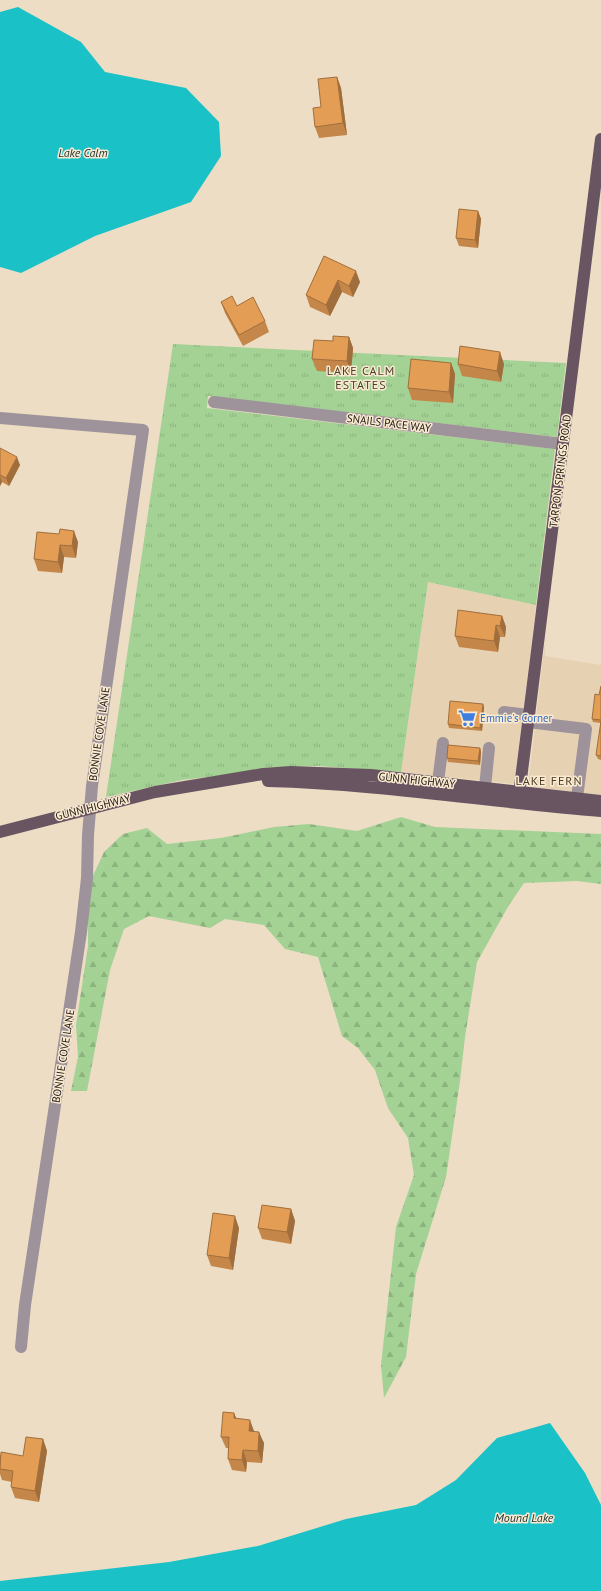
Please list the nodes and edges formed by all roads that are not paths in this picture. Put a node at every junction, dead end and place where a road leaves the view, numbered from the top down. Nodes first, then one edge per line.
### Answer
1 (601, 139) edge
2 (214, 402) dead end
3 (0, 418) edge
4 (563, 444) junction
5 (504, 712) dead end
6 (529, 719) junction
7 (443, 743) dead end
8 (489, 748) dead end
9 (234, 780) junction
10 (438, 782) junction
11 (485, 787) junction
12 (519, 797) junction
13 (577, 798) junction
14 (601, 801) edge
15 (89, 808) junction
16 (601, 811) edge
17 (0, 832) edge
18 (21, 1347) dead end

1 - 4 main road, TARPON SPRINGS ROAD
2 - 4 street, SNAILS PACE WAY
3 - 15 street, BONNIE COVE LANE
4 - 6 main road, TARPON SPRINGS ROAD
5 - 6 street
6 - 12 main road, TARPON SPRINGS ROAD
6 - 13 street
7 - 10 street
8 - 11 street
9 - 10 main road, GUNN HIGHWAY
9 - 12 main road, GUNN HIGHWAY
9 - 15 main road, GUNN HIGHWAY
10 - 11 main road, GUNN HIGHWAY
11 - 12 main road, GUNN HIGHWAY
12 - 13 main road, GUNN HIGHWAY
12 - 16 main road, GUNN HIGHWAY
13 - 14 main road, GUNN HIGHWAY
15 - 17 main road, GUNN HIGHWAY
15 - 18 street, BONNIE COVE LANE

